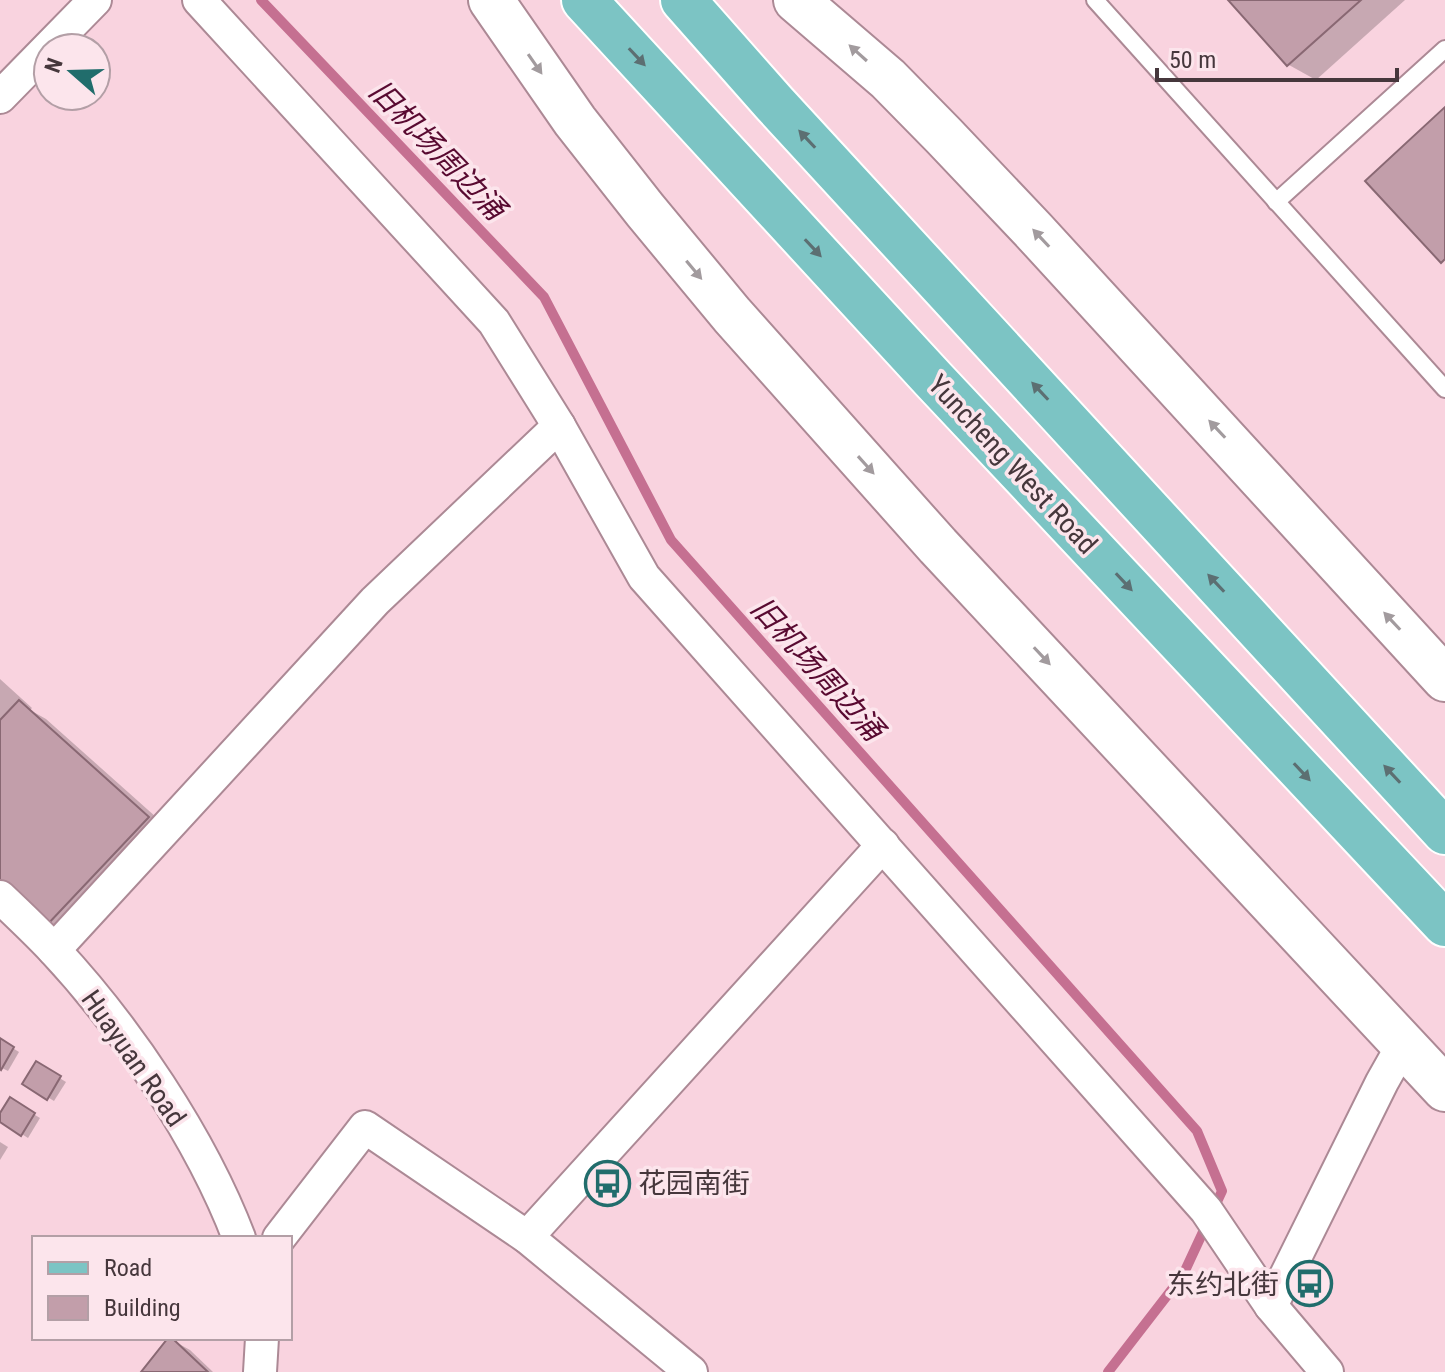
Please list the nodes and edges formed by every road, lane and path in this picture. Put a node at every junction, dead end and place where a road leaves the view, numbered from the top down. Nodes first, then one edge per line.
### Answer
1 (95, 0) edge
2 (199, 0) edge
3 (491, 0) edge
4 (584, 0) edge
5 (683, 0) edge
6 (796, 0) edge
7 (1095, 0) edge
8 (1445, 49) edge
9 (0, 97) edge
10 (1276, 202) junction
11 (1445, 389) edge
12 (559, 426) junction
13 (1445, 679) edge
14 (1445, 832) edge
15 (883, 845) junction
16 (0, 897) edge
17 (1445, 924) edge
18 (54, 950) junction
19 (1425, 1040) edge
20 (1445, 1089) edge
21 (238, 1236) edge
22 (281, 1236) edge
23 (527, 1237) junction
24 (1271, 1306) junction
25 (262, 1340) edge
26 (260, 1372) edge
27 (691, 1372) edge
28 (1327, 1372) edge

1 - 9 street
2 - 12 street
3 -> 19 main road
4 -> 17 main road, Yuncheng West Road
14 -> 5 main road
13 -> 6 main road
7 - 10 lane
8 - 10 lane
10 - 11 lane
12 - 15 street
12 - 18 street
15 - 23 street
15 - 24 street
16 - 18 street, Huayuan Road
18 - 21 street, Huayuan Road
19 - 20 main road
19 - 24 street
22 - 23 street
23 - 27 street
24 - 28 street
25 - 26 street

